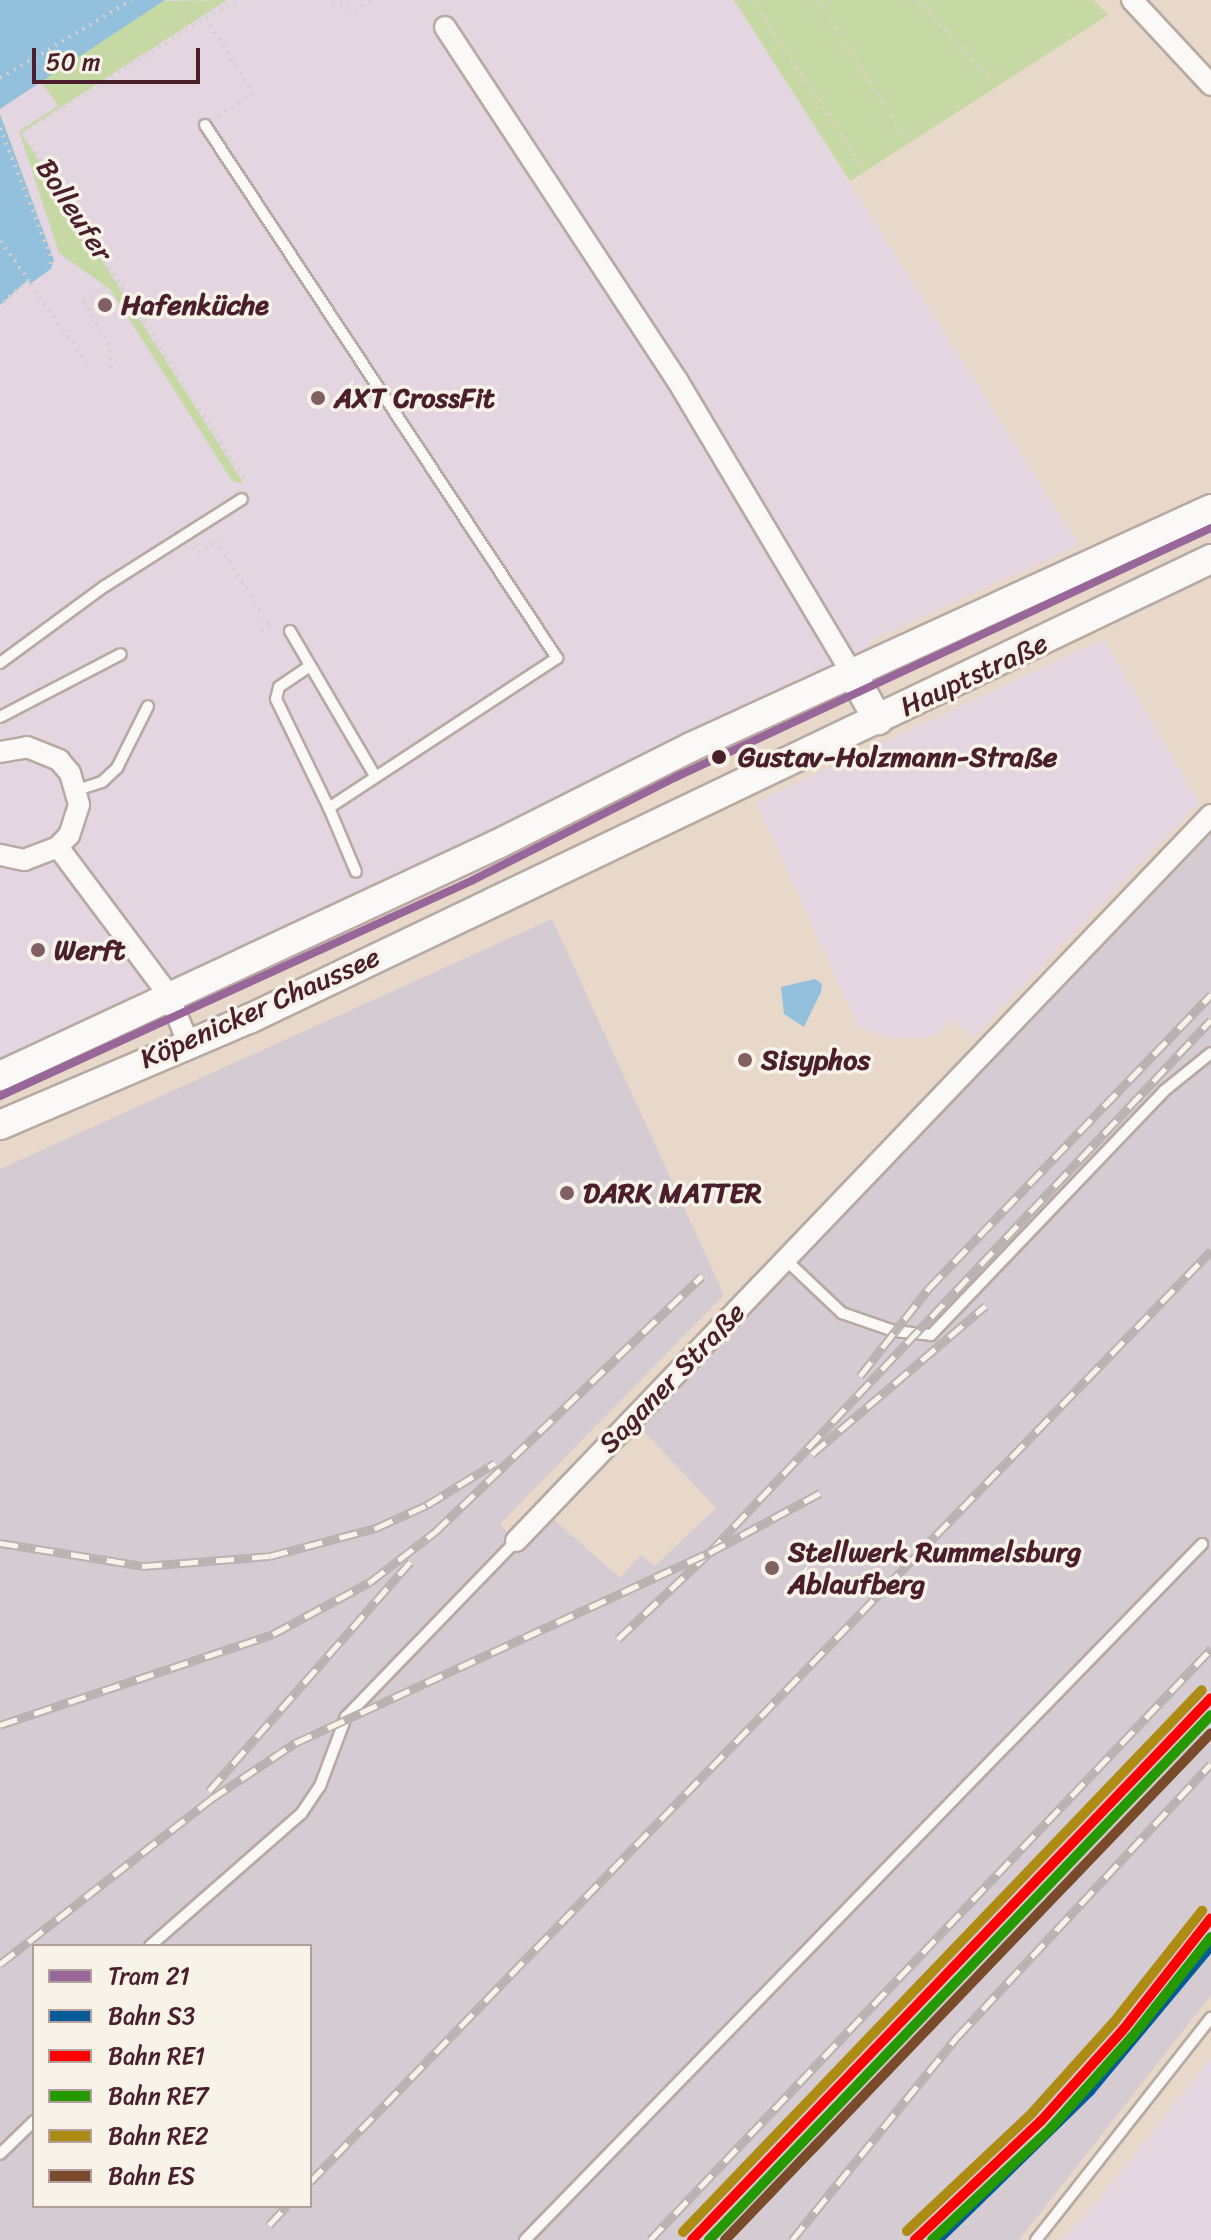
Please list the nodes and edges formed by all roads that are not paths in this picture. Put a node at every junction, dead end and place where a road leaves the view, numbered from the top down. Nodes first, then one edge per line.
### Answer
1 (1135, 1) edge
2 (445, 27) dead end
3 (1211, 85) edge
4 (205, 125) road end
5 (242, 499) road end
6 (1211, 509) edge
7 (1211, 559) edge
8 (290, 631) dead end
9 (121, 654) dead end
10 (0, 663) edge
11 (310, 666) junction
12 (852, 673) junction
13 (148, 706) dead end
14 (0, 717) edge
15 (878, 720) junction
16 (0, 752) edge
17 (375, 776) junction
18 (77, 790) junction
19 (329, 808) junction
20 (1211, 815) edge
21 (58, 847) junction
22 (0, 855) edge
23 (356, 872) dead end
24 (519, 890) joint
25 (337, 917) joint
26 (168, 994) junction
27 (188, 1042) junction
28 (1211, 1053) edge
29 (0, 1076) edge
30 (0, 1125) edge
31 (785, 1259) junction
32 (516, 1541) joint
33 (1202, 1544) dead end
34 (152, 1944) edge
35 (1211, 2018) edge
36 (32, 2123) edge
37 (0, 2154) edge
38 (525, 2240) edge
39 (1036, 2240) edge

1 - 3 street
2 - 12 street
4 - 17 lane
5 - 10 lane
6 - 12 main road, Hauptstraße
7 - 15 main road, Hauptstraße
8 - 11 lane
9 - 14 lane
11 - 17 lane
11 - 19 lane
12 - 15 main road
12 - 25 main road, Hauptstraße
13 - 18 lane
15 - 24 main road, Hauptstraße
16 - 18 street
17 - 19 lane
18 - 21 street
19 - 23 lane
20 - 31 street, Saganer Straße
21 - 22 street
21 - 26 street
24 - 27 main road, Köpenicker Chaussee
25 - 26 main road, Köpenicker Chaussee
26 - 27 street
26 - 29 main road, Köpenicker Chaussee
27 - 30 main road, Köpenicker Chaussee
28 - 31 lane
31 - 32 street, Saganer Straße
32 - 34 lane, Saganer Straße
33 - 38 lane
35 - 39 lane
36 - 37 lane

